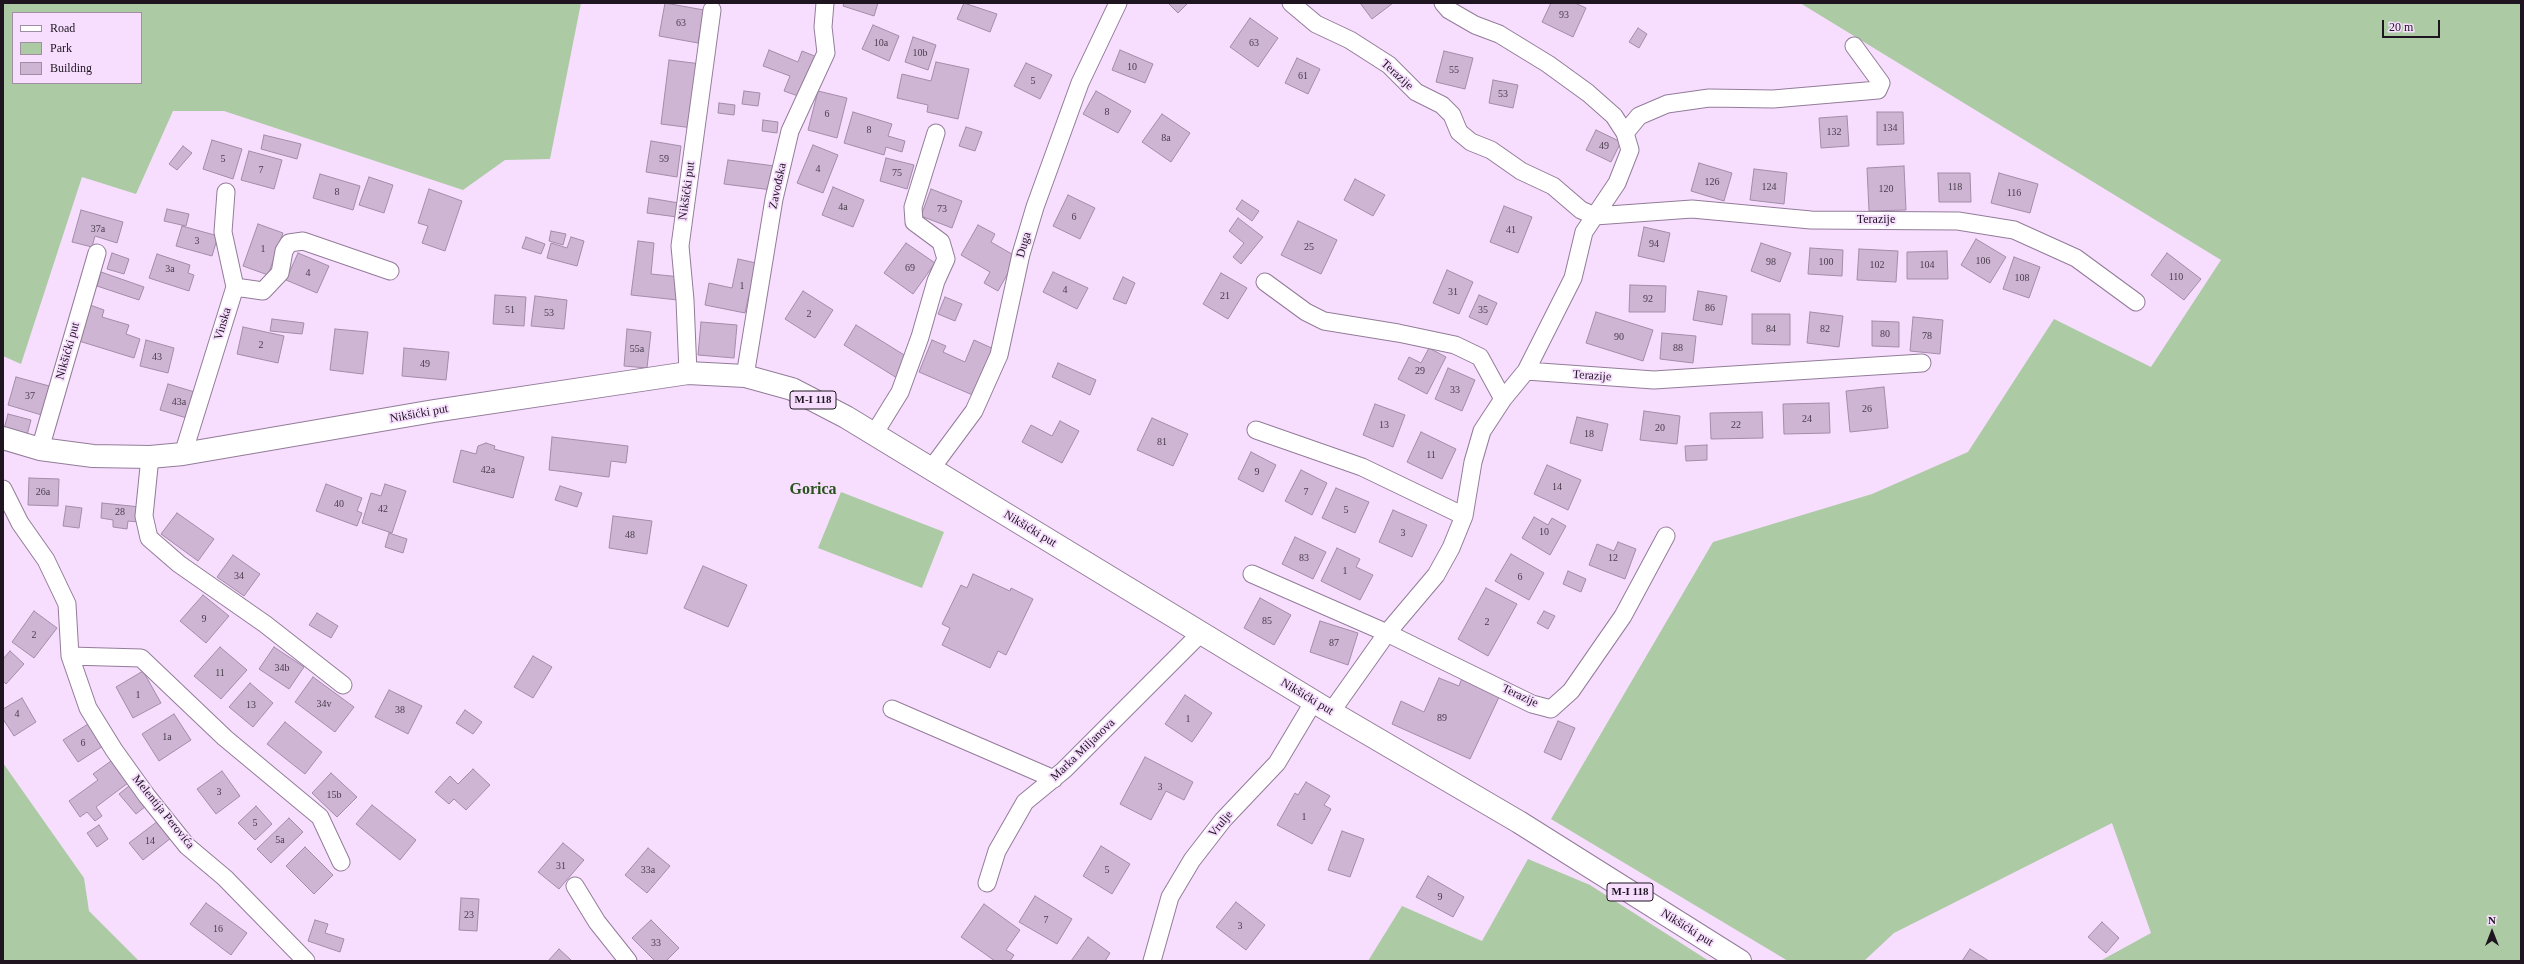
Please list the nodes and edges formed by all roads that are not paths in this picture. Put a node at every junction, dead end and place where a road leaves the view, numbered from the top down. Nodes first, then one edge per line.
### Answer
1 (825, 3) edge
2 (1291, 3) edge
3 (1443, 3) edge
4 (1115, 9) edge
5 (712, 10) dead end
6 (1854, 46) dead end
7 (936, 133) dead end
8 (1625, 133) junction
9 (226, 192) dead end
10 (1595, 216) junction
11 (97, 254) dead end
12 (390, 271) dead end
13 (1266, 282) dead end
14 (235, 287) junction
15 (2136, 302) dead end
16 (1922, 363) dead end
17 (1526, 371) junction
18 (688, 373) junction
19 (745, 376) junction
20 (1503, 399) junction
21 (1256, 430) dead end
22 (874, 434) junction
23 (3, 438) edge
24 (40, 449) junction
25 (182, 454) junction
26 (150, 457) junction
27 (931, 469) junction
28 (3, 489) edge
29 (1464, 516) junction
30 (1666, 536) dead end
31 (1252, 574) dead end
32 (1202, 632) junction
33 (1388, 633) junction
34 (70, 656) junction
35 (342, 685) dead end
36 (1323, 706) junction
37 (892, 709) dead end
38 (1054, 779) junction
39 (341, 862) dead end
40 (987, 883) dead end
41 (575, 886) dead end
42 (306, 961) edge
43 (628, 961) edge
44 (1152, 961) edge
45 (1740, 961) edge

1 - 19 street, Zavođska
2 - 10 street, Terazije
3 - 8 street
4 - 27 street, Duga
5 - 18 street, Nikšićki put
6 - 8 street
7 - 22 street
8 - 10 street
9 - 14 street, Vinska
10 - 15 street, Terazije
10 - 17 street
11 - 24 street, Nikšićki put
12 - 14 street
13 - 20 street
14 - 25 street, Vinska
16 - 17 street, Terazije
17 - 20 street
18 - 19 main road, Nikšićki put / M-I 118
18 - 25 main road, Nikšićki put / M-I 118
19 - 22 main road, Nikšićki put / M-I 118
20 - 29 street
21 - 29 street
22 - 27 main road, Nikšićki put / M-I 118
23 - 24 main road, Nikšićki put / M-I 118
24 - 26 main road, Nikšićki put / M-I 118
25 - 26 main road, Nikšićki put / M-I 118
26 - 35 street
27 - 32 main road, Nikšićki put / M-I 118
28 - 34 street, Melentija Perovića
29 - 33 street
30 - 33 street, Terazije
31 - 33 street, Terazije
32 - 36 main road, Nikšićki put / M-I 118
32 - 38 street, Marka Miljanova
33 - 36 street
34 - 39 street
34 - 42 street, Melentija Perovića
36 - 44 street, Vrulje
36 - 45 main road, Nikšićki put / M-I 118
37 - 38 street
38 - 40 street, Marka Miljanova
41 - 43 street

